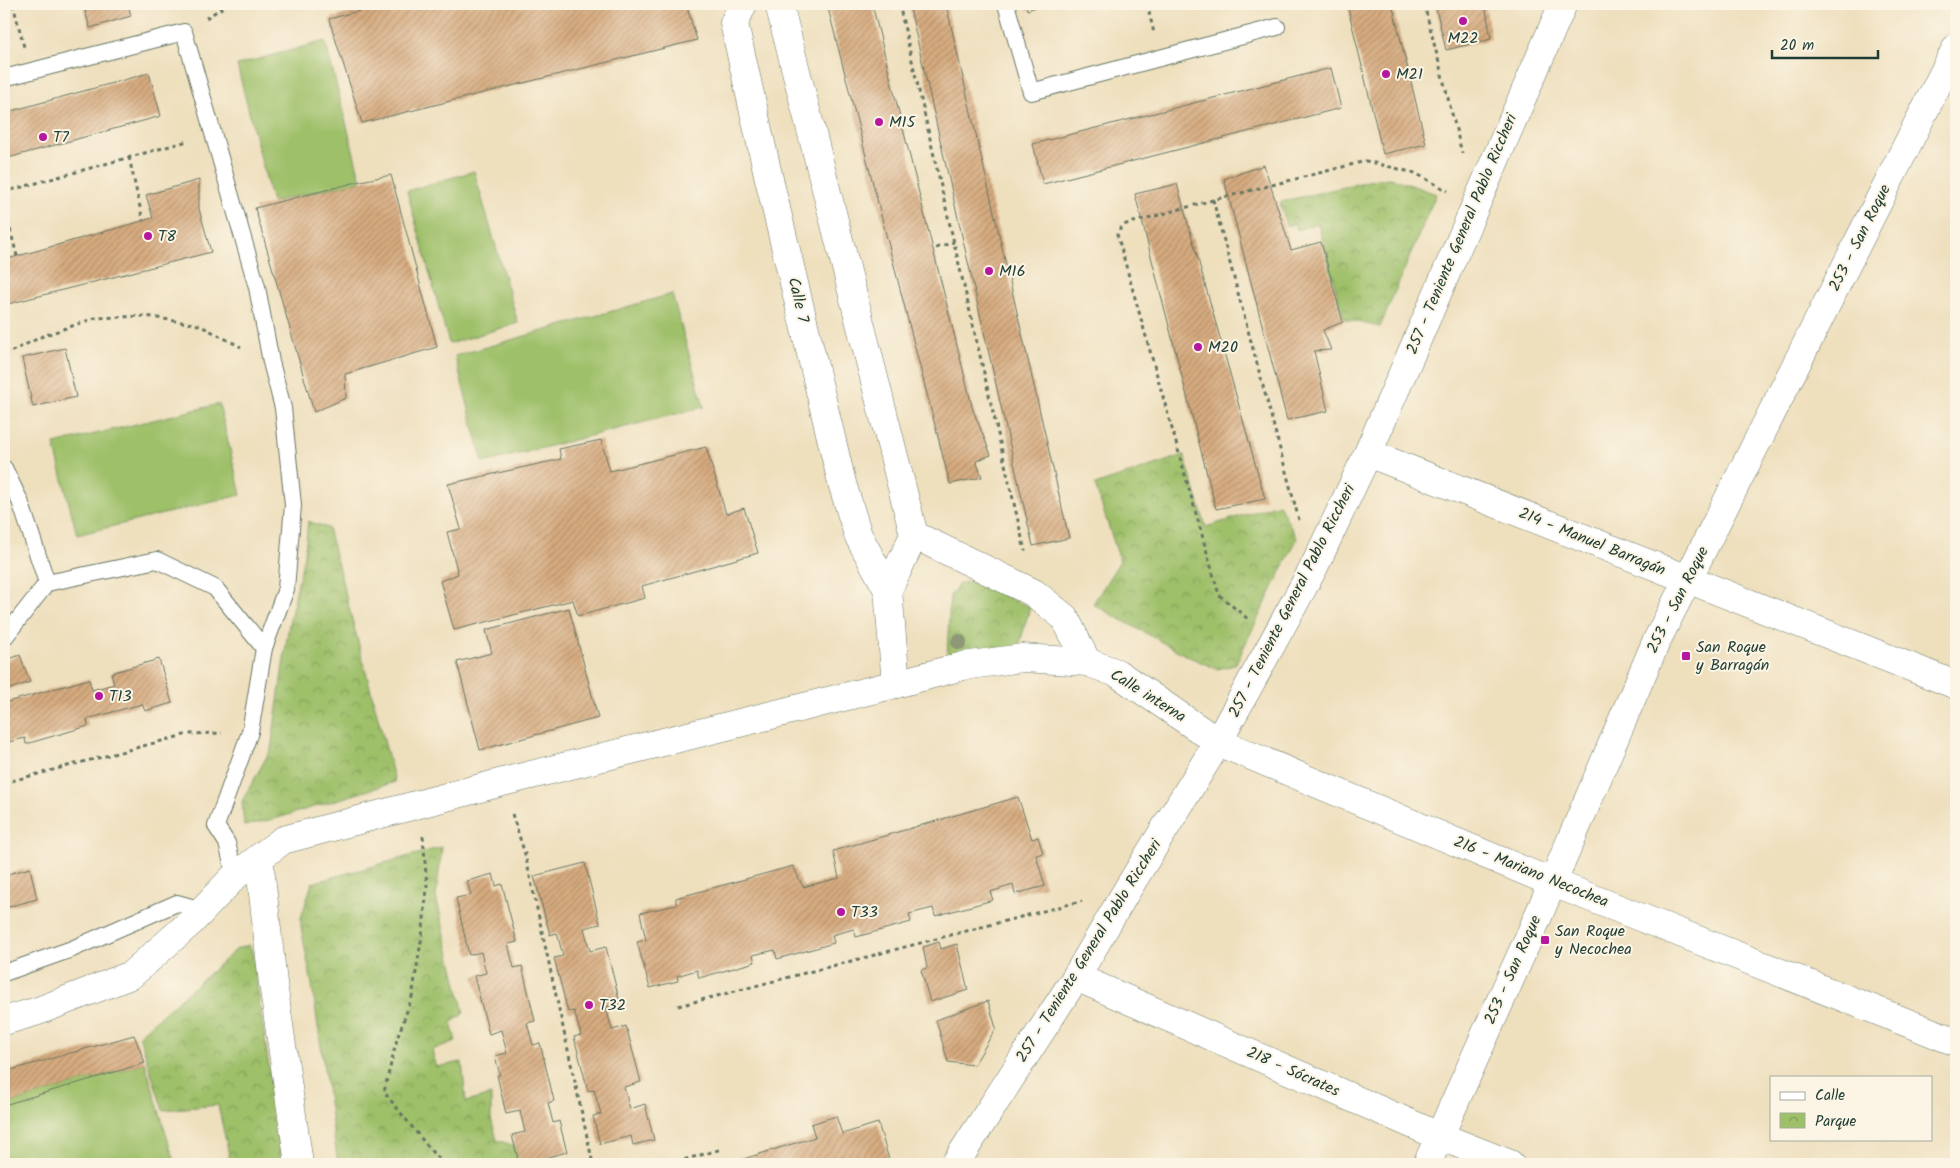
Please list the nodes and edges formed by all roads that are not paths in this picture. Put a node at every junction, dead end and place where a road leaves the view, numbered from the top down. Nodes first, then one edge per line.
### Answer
1 (743, 4) edge
2 (779, 4) edge
3 (1006, 4) edge
4 (1563, 4) edge
5 (1277, 27) dead end
6 (1956, 48) edge
7 (4, 78) edge
8 (1368, 453) junction
9 (4, 468) edge
10 (914, 536) junction
11 (1688, 580) junction
12 (47, 583) junction
13 (888, 590) junction
14 (4, 638) edge
15 (264, 648) junction
16 (1087, 662) junction
17 (896, 684) junction
18 (1956, 685) edge
19 (1218, 742) junction
20 (259, 858) junction
21 (235, 876) junction
22 (1551, 882) junction
23 (202, 910) junction
24 (4, 973) edge
25 (1076, 977) junction
26 (4, 1021) edge
27 (1956, 1042) edge
28 (1439, 1136) junction
29 (298, 1164) edge
30 (955, 1164) edge
31 (1427, 1164) edge
32 (1510, 1164) edge

1 - 13 street, Calle 7
2 - 10 street
3 - 5 lane
4 - 8 street, 257 - Teniente General Pablo Riccheri
6 - 11 street, 253 - San Roque
7 - 15 lane
8 - 11 street, 214 - Manuel Barragán
8 - 19 street, 257 - Teniente General Pablo Riccheri
9 - 12 lane
10 - 13 street
10 - 16 street
11 - 18 street, 214 - Manuel Barragán
11 - 22 street, 253 - San Roque
12 - 14 lane
12 - 15 lane
13 - 17 street, Calle 7
15 - 21 lane
16 - 17 street, Calle interna
16 - 19 street, Calle interna
17 - 20 street, Calle interna
19 - 22 street, 216 - Mariano Necochea
19 - 25 street, 257 - Teniente General Pablo Riccheri
20 - 21 street, Calle interna
20 - 29 street
21 - 23 street, Calle interna
22 - 27 street, 216 - Mariano Necochea
22 - 28 street, 253 - San Roque
23 - 24 lane
23 - 26 street, Calle interna
25 - 28 street, 218 - Sócrates
25 - 30 street, 257 - Teniente General Pablo Riccheri
28 - 31 street, 253 - San Roque
28 - 32 street, 218 - Sócrates

